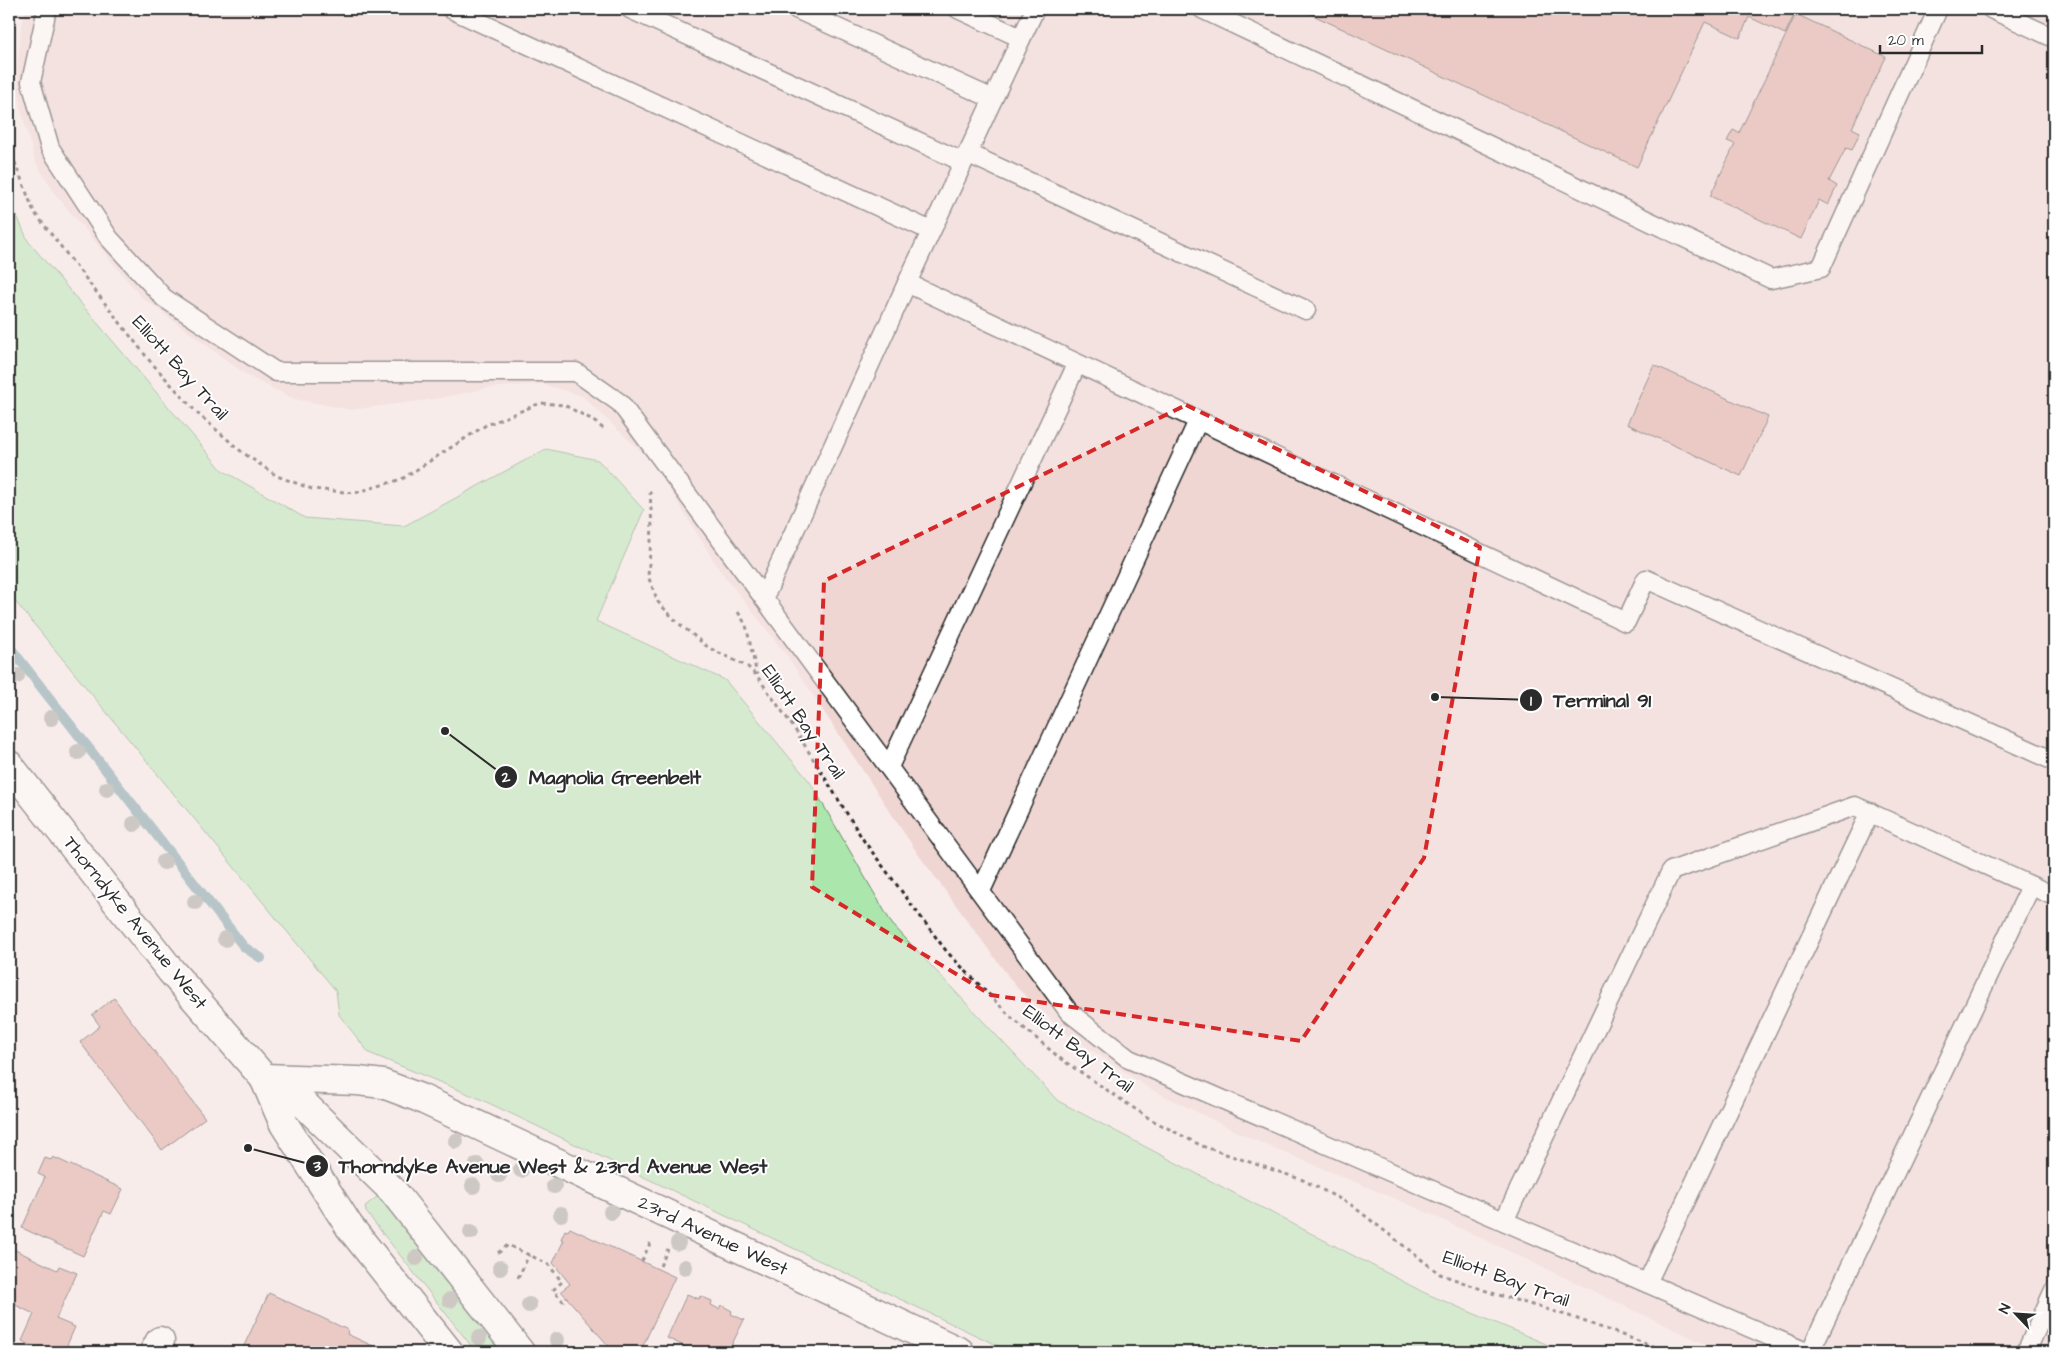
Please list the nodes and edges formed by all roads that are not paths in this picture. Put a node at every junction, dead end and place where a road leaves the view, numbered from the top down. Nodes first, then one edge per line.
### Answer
1 (48, 9) edge
2 (451, 9) edge
3 (630, 9) edge
4 (796, 9) edge
5 (958, 9) edge
6 (1035, 9) edge
7 (1202, 9) edge
8 (1938, 9) edge
9 (1991, 9) edge
10 (1021, 38) junction
11 (2054, 38) edge
12 (993, 99) junction
13 (965, 157) junction
14 (931, 231) junction
15 (906, 283) junction
16 (1306, 310) dead end
17 (1077, 364) junction
18 (1198, 420) junction
19 (764, 598) junction
20 (2054, 761) edge
21 (9, 765) edge
22 (890, 767) junction
23 (1870, 812) junction
24 (2031, 886) junction
25 (981, 891) junction
26 (2054, 896) edge
27 (264, 1078) junction
28 (1504, 1221) junction
29 (1647, 1283) junction
30 (2054, 1290) edge
31 (449, 1352) edge
32 (520, 1352) edge
33 (960, 1352) edge
34 (1806, 1352) edge
35 (1810, 1352) edge
36 (2026, 1352) edge

1 - 19 lane
2 - 14 lane
3 - 13 lane
4 - 12 lane
5 - 10 lane
6 - 10 lane
7 - 8 lane
9 - 11 lane
10 - 12 lane
12 - 13 lane
13 - 14 lane
13 - 16 lane
14 - 15 lane
15 - 17 lane
15 - 19 lane
17 - 18 lane
17 - 22 lane
18 - 20 lane
18 - 25 lane
19 - 22 lane
21 - 27 main road, Thorndyke Avenue West
22 - 25 lane
23 - 24 lane
23 - 28 lane
23 - 29 lane
24 - 26 lane
24 - 35 lane
25 - 28 lane
27 - 31 main road, Thorndyke Avenue West
27 - 32 main road, Thorndyke Avenue West
27 - 33 main road, 23rd Avenue West
28 - 29 lane
29 - 34 lane
30 - 36 lane

